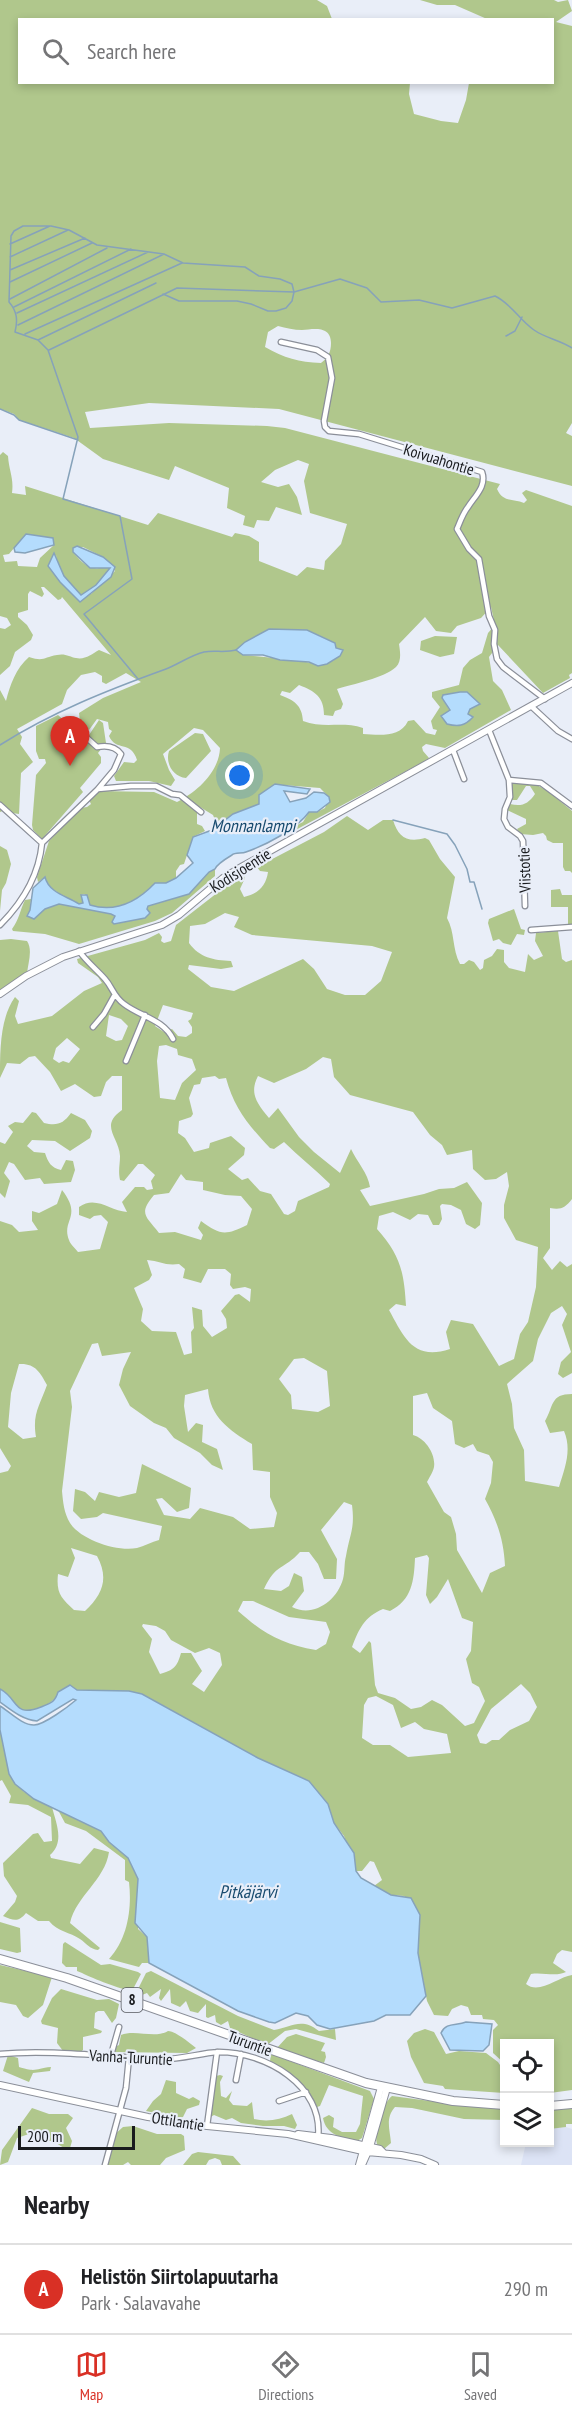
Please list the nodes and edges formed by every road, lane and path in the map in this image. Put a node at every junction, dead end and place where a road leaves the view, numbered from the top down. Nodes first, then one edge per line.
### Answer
1 (281, 342) dead end
2 (572, 683) edge
3 (545, 699) junction
4 (531, 706) junction
5 (489, 730) junction
6 (60, 734) dead end
7 (572, 739) edge
8 (453, 750) junction
9 (464, 779) dead end
10 (509, 780) junction
11 (98, 789) junction
12 (0, 805) edge
13 (572, 806) edge
14 (201, 812) dead end
15 (42, 843) junction
16 (525, 906) dead end
17 (0, 926) edge
18 (572, 927) edge
19 (531, 930) dead end
20 (79, 951) junction
21 (0, 994) edge
22 (114, 996) junction
23 (145, 1015) junction
24 (93, 1027) dead end
25 (173, 1039) dead end
26 (126, 1061) dead end
27 (0, 1959) edge
28 (119, 2027) dead end
29 (217, 2052) junction
30 (0, 2054) edge
31 (241, 2054) junction
32 (111, 2055) junction
33 (129, 2057) junction
34 (236, 2080) dead end
35 (0, 2085) edge
36 (384, 2088) junction
37 (306, 2092) junction
38 (279, 2101) dead end
39 (572, 2104) edge
40 (500, 2105) edge
41 (554, 2106) edge
42 (120, 2111) junction
43 (207, 2126) junction
44 (318, 2138) junction
45 (366, 2149) junction
46 (105, 2165) edge
47 (361, 2165) edge
48 (435, 2165) edge

1 - 3 street, Koivuahontie
2 - 3 street, Kodisjoentie
3 - 4 street, Kodisjoentie
4 - 5 street, Kodisjoentie
4 - 7 street
5 - 8 street, Kodisjoentie
5 - 10 street
6 - 11 street
8 - 9 street
8 - 20 street, Kodisjoentie
10 - 13 street
10 - 16 street, Viistotie
11 - 14 street
11 - 15 street
12 - 15 street
15 - 17 street
18 - 19 street
20 - 21 street, Kodisjoentie
20 - 22 street
22 - 23 street
22 - 24 street
23 - 25 street
23 - 26 street
27 - 36 highway, Turuntie / 8
28 - 32 street
29 - 31 street, Vanha-Turuntie
29 - 33 street, Vanha-Turuntie
29 - 43 street
30 - 32 street, Vanha-Turuntie
31 - 34 street
31 - 37 street, Vanha-Turuntie
32 - 33 street, Vanha-Turuntie
33 - 42 street
35 - 42 street, Ottilantie
36 - 40 highway, Turuntie / 8
36 - 45 street
37 - 38 street
37 - 44 street, Vanha-Turuntie
39 - 41 highway
42 - 43 street, Ottilantie
42 - 46 street
43 - 44 street, Ottilantie
44 - 45 street, Ottilantie
45 - 47 street
45 - 48 street, Ottilantie

